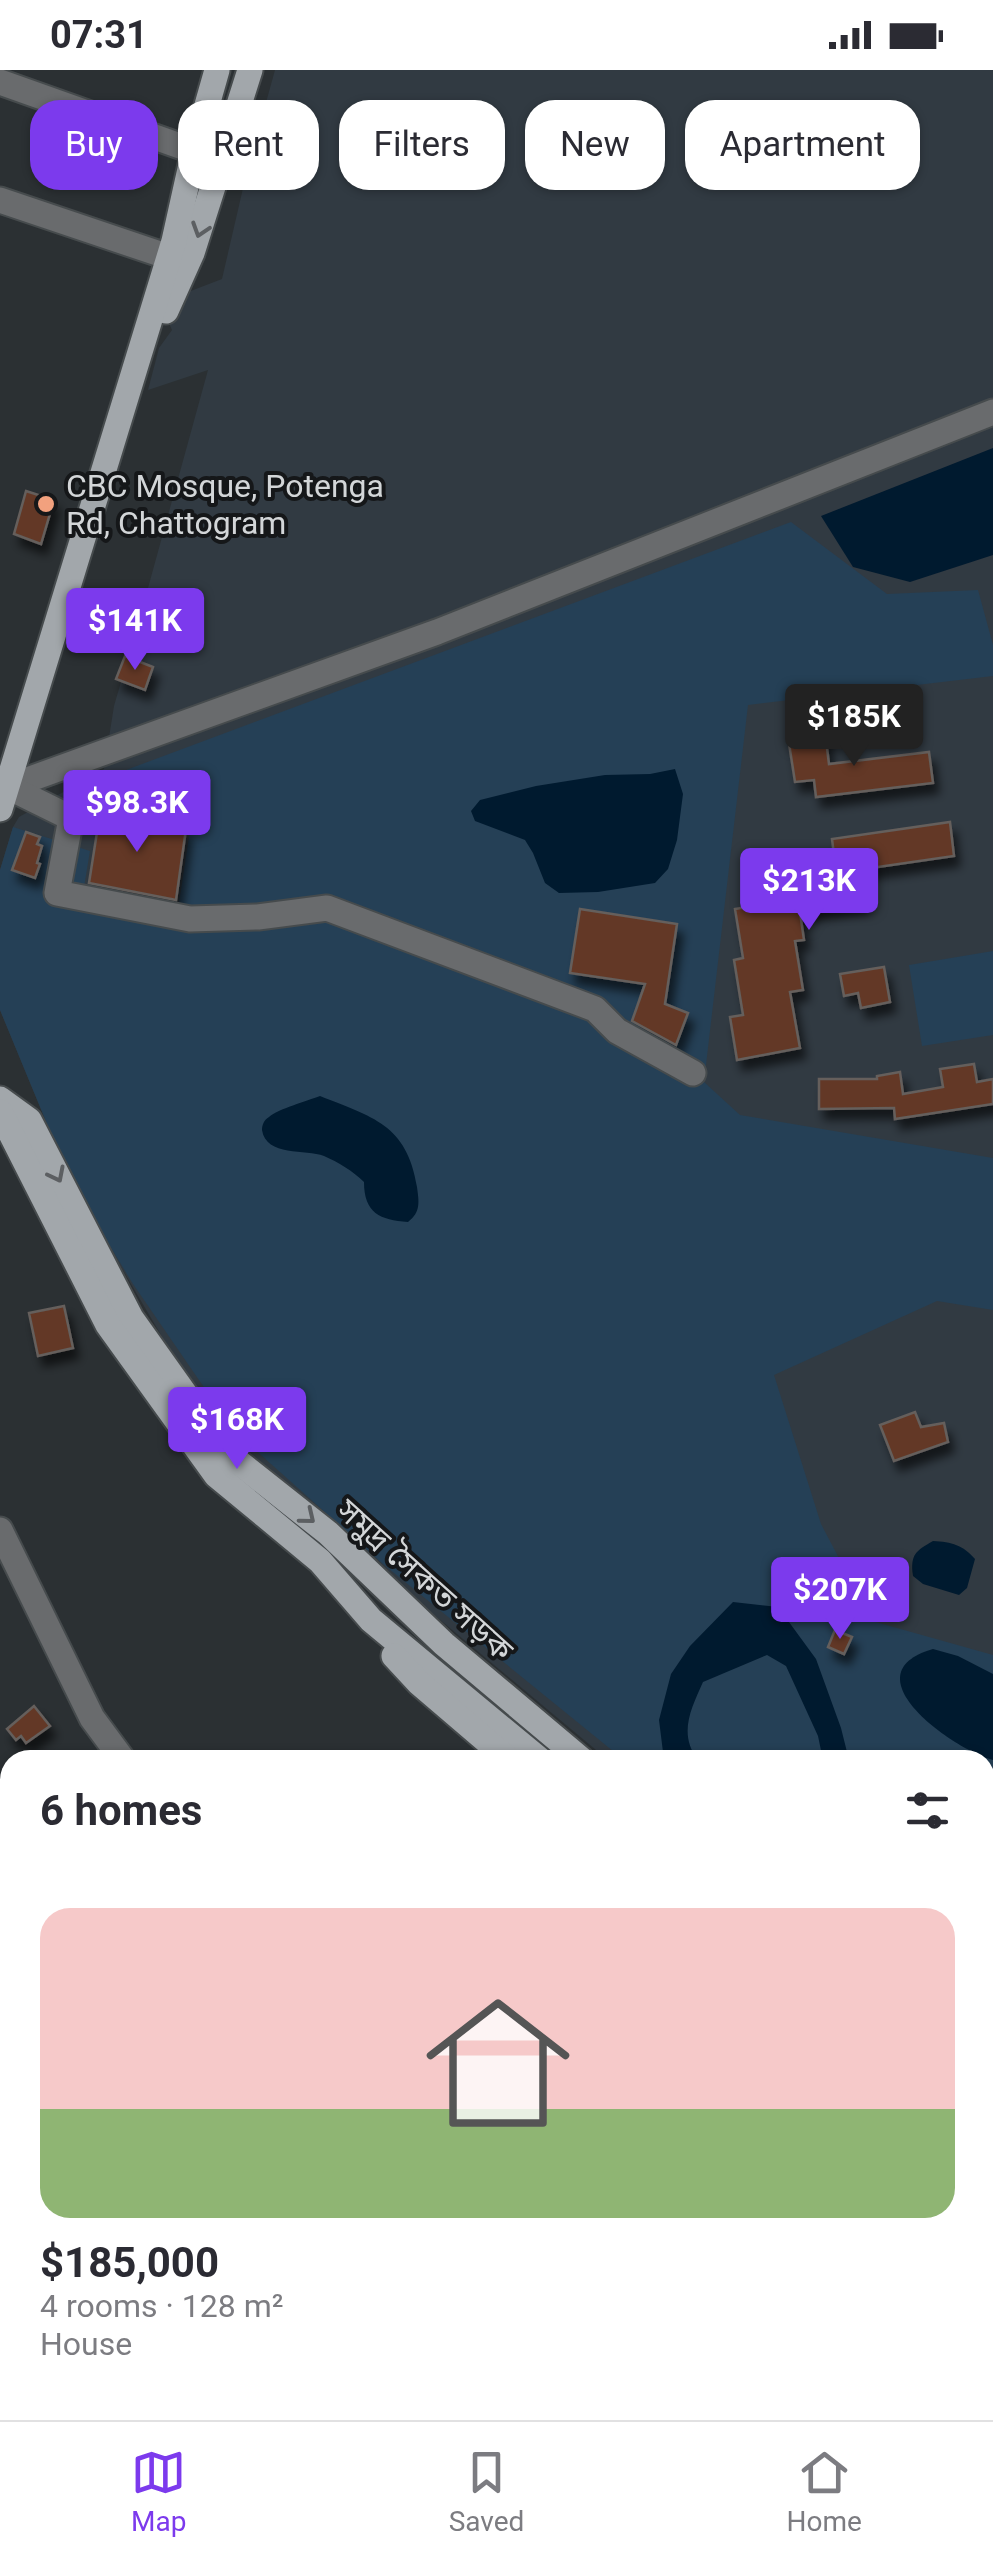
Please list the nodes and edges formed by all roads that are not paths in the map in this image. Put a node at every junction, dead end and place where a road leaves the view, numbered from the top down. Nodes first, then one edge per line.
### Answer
1 (217, 70) edge
2 (250, 70) edge
3 (0, 82) edge
4 (209, 100) edge
5 (178, 146) edge
6 (185, 190) edge
7 (0, 200) edge
8 (169, 257) junction
9 (124, 402) junction
10 (993, 412) edge
11 (4, 798) edge
12 (693, 1073) dead end
13 (0, 1099) edge
14 (0, 1112) edge
15 (9, 1148) edge
16 (0, 1530) edge
17 (116, 1750) edge
18 (497, 1750) edge
19 (528, 1750) edge
20 (570, 1750) edge

1 - 4 main road
2 -> 9 main road
3 - 5 street
6 - 8 main road
7 - 8 street
8 - 9 main road
9 - 11 main road
10 - 11 street
11 - 12 street
13 -> 20 main road, সমুদ্র সৈকত সড়ক
14 - 15 main road
15 - 18 main road, সমুদ্র সৈকত সড়ক
15 - 19 main road
16 - 17 street

